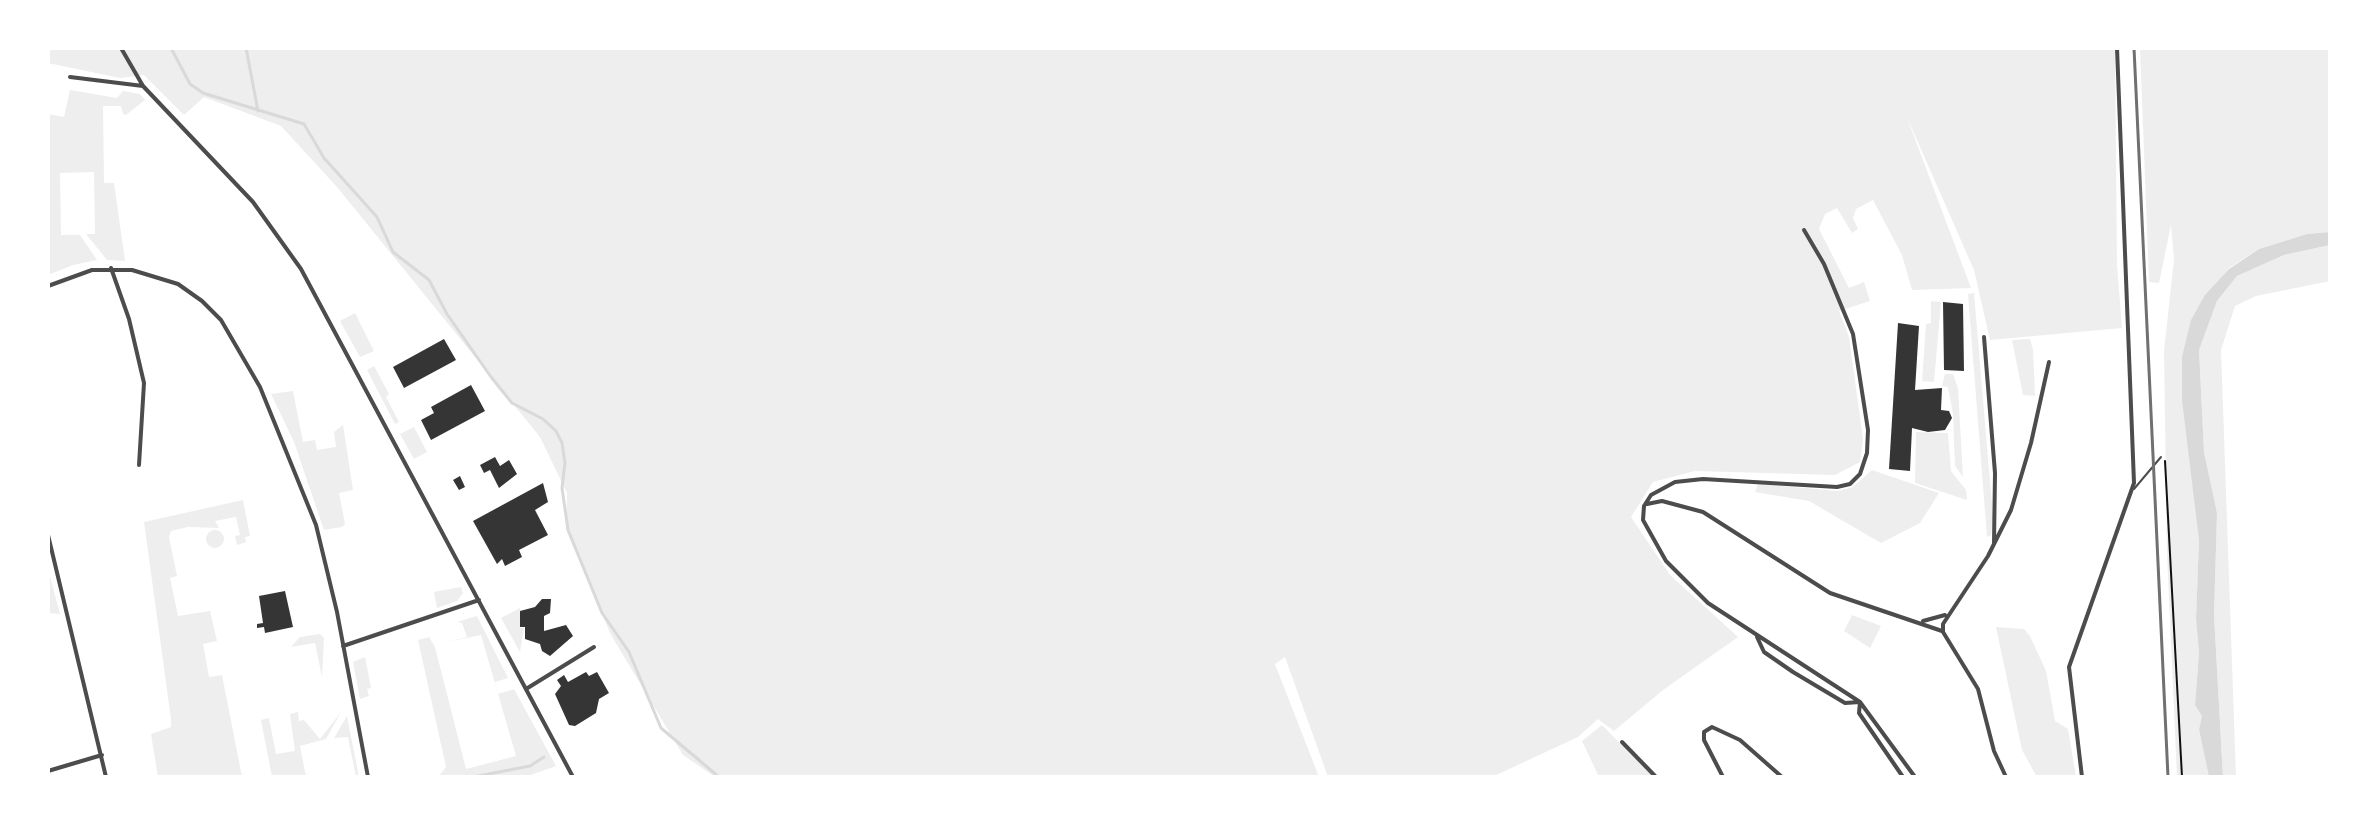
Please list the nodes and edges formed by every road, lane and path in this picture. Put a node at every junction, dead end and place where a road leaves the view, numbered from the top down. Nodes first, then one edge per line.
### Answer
1 (121, 48) edge
2 (2117, 48) edge
3 (70, 77) dead end
4 (143, 86) junction
5 (1804, 230) dead end
6 (111, 268) junction
7 (48, 286) edge
8 (1984, 337) dead end
9 (2049, 362) dead end
10 (2161, 457) joint
11 (139, 465) dead end
12 (1659, 489) junction
13 (2133, 489) junction
14 (1662, 501) junction
15 (1644, 506) junction
16 (48, 535) edge
17 (1994, 546) junction
18 (479, 600) junction
19 (1946, 614) junction
20 (1921, 622) junction
21 (1943, 632) junction
22 (1756, 636) junction
23 (343, 646) junction
24 (594, 647) dead end
25 (526, 689) junction
26 (1860, 702) junction
27 (1848, 704) junction
28 (1859, 713) junction
29 (1622, 742) dead end
30 (102, 755) junction
31 (48, 771) edge
32 (106, 777) edge
33 (368, 777) edge
34 (573, 777) edge
35 (1656, 777) edge
36 (1723, 777) edge
37 (1782, 777) edge
38 (1903, 777) edge
39 (1915, 777) edge
40 (2006, 777) edge
41 (2082, 777) edge
42 (2182, 777) edge

1 - 4 street
2 - 13 street
3 - 4 street
4 - 18 street
5 - 12 street
6 - 7 street
6 - 11 street
6 - 23 street
8 - 17 street
9 - 17 street
10 - 13 lane
10 - 42 path
12 - 14 street
12 - 15 street
13 - 41 street
14 - 15 street
14 - 20 street
15 - 22 street
16 - 30 street
17 - 19 street
18 - 23 street
18 - 25 street
19 - 20 street
19 - 21 street
20 - 21 street
21 - 40 street
22 - 26 street
22 - 27 street
23 - 33 street
24 - 25 street
25 - 34 street
26 - 27 street
26 - 28 street
26 - 39 street
27 - 28 street
28 - 38 street
29 - 35 street
30 - 31 street
30 - 32 street
36 - 37 street

